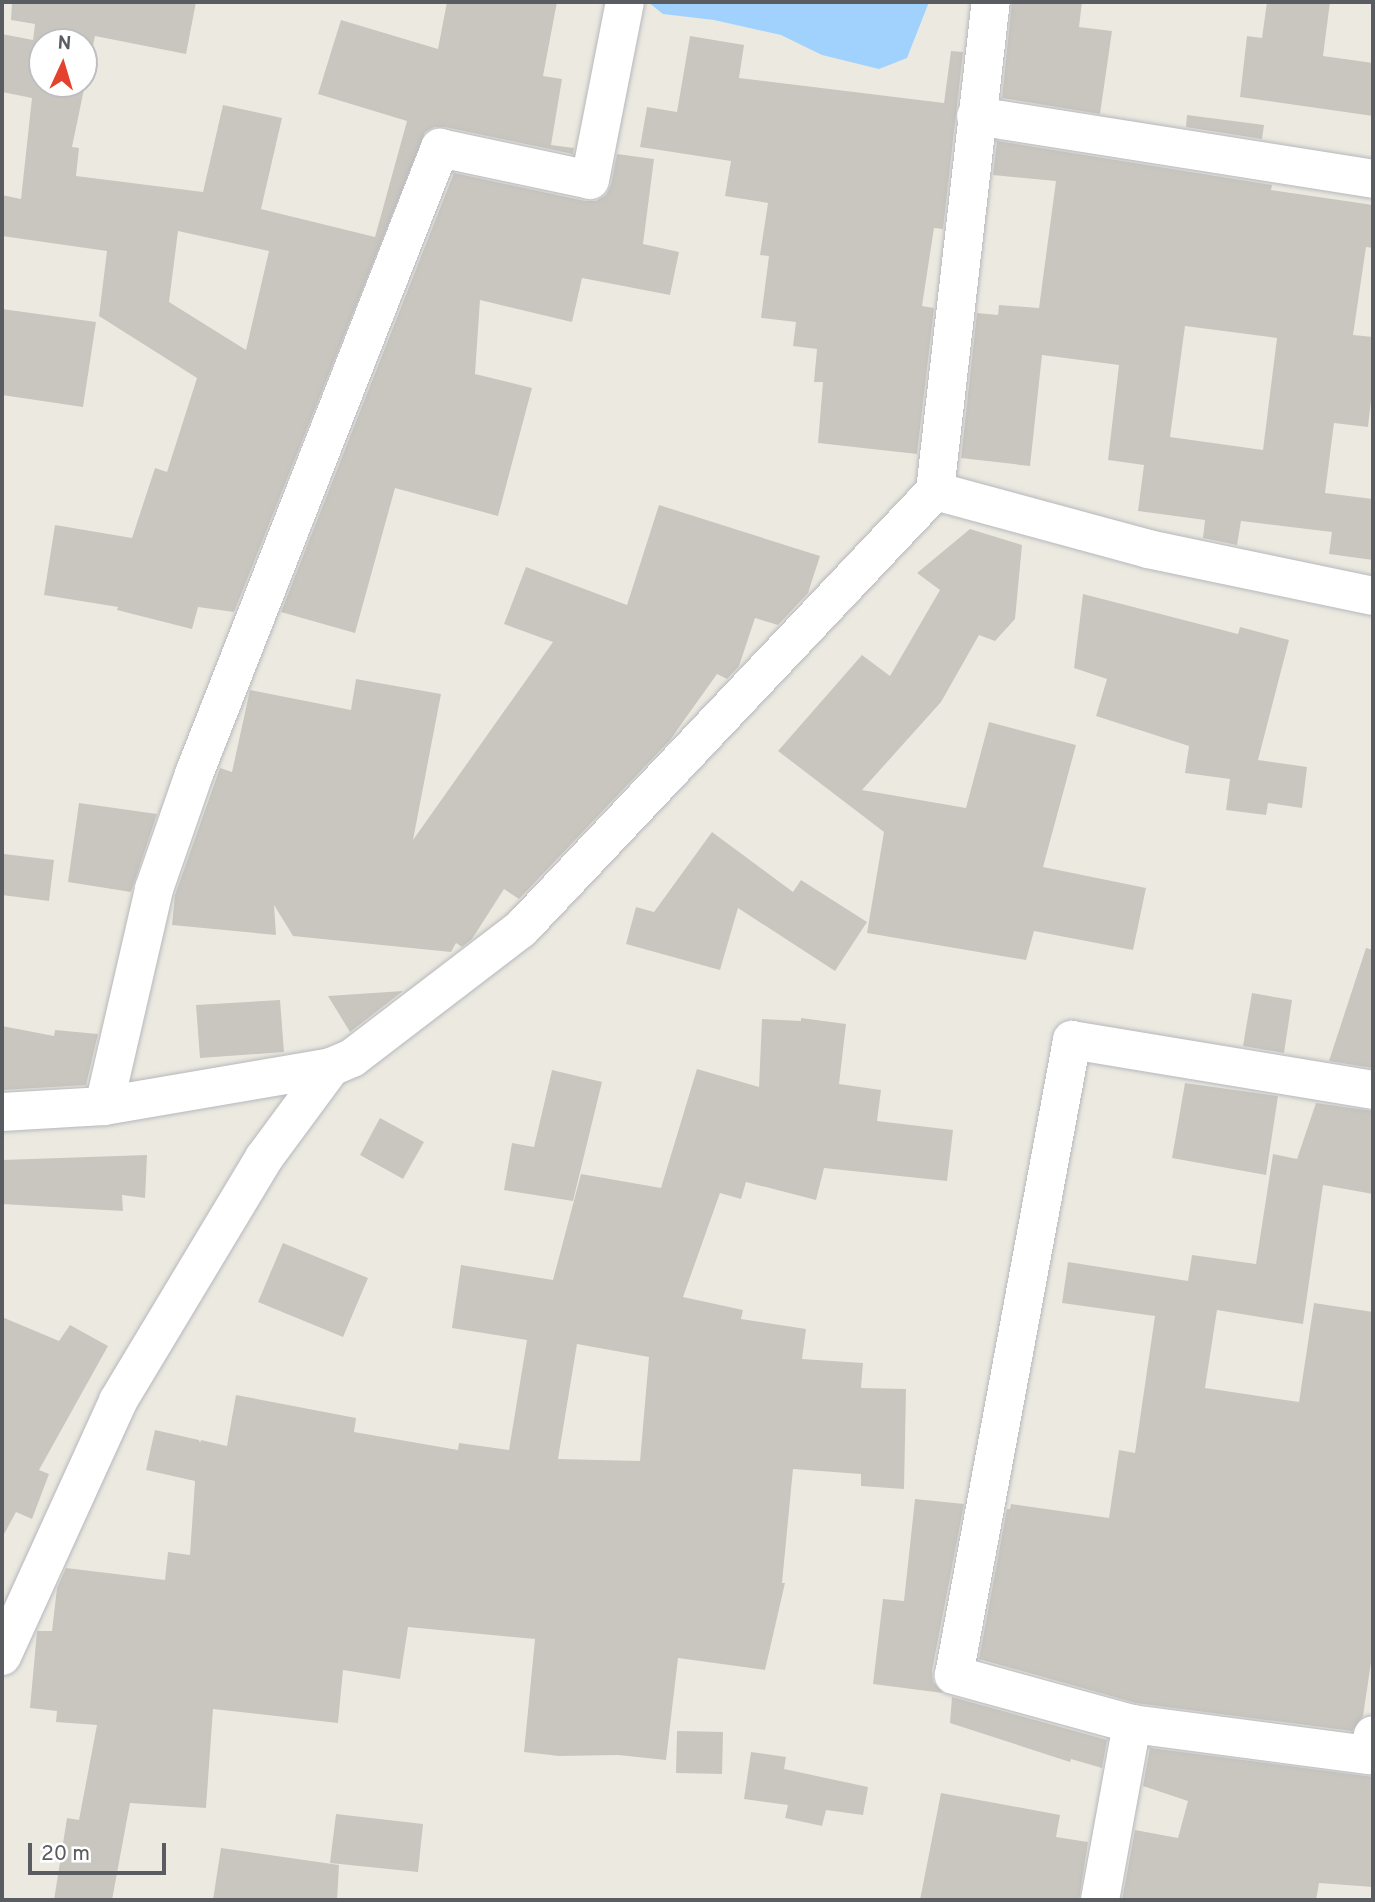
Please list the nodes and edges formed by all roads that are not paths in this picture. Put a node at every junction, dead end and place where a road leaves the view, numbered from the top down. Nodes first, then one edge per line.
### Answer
1 (625, 2) edge
2 (991, 2) edge
3 (976, 116) junction
4 (1373, 179) edge
5 (935, 491) junction
6 (1373, 596) edge
7 (331, 1067) junction
8 (1373, 1090) edge
9 (104, 1106) junction
10 (2, 1112) edge
11 (2, 1656) edge
12 (1132, 1724) junction
13 (1372, 1748) edge
14 (1100, 1900) edge

1 - 9 street
2 - 3 street
3 - 4 street
3 - 5 street
5 - 6 street
5 - 7 street
7 - 9 street
7 - 11 street
8 - 12 street
9 - 10 street
12 - 13 street
12 - 14 street

